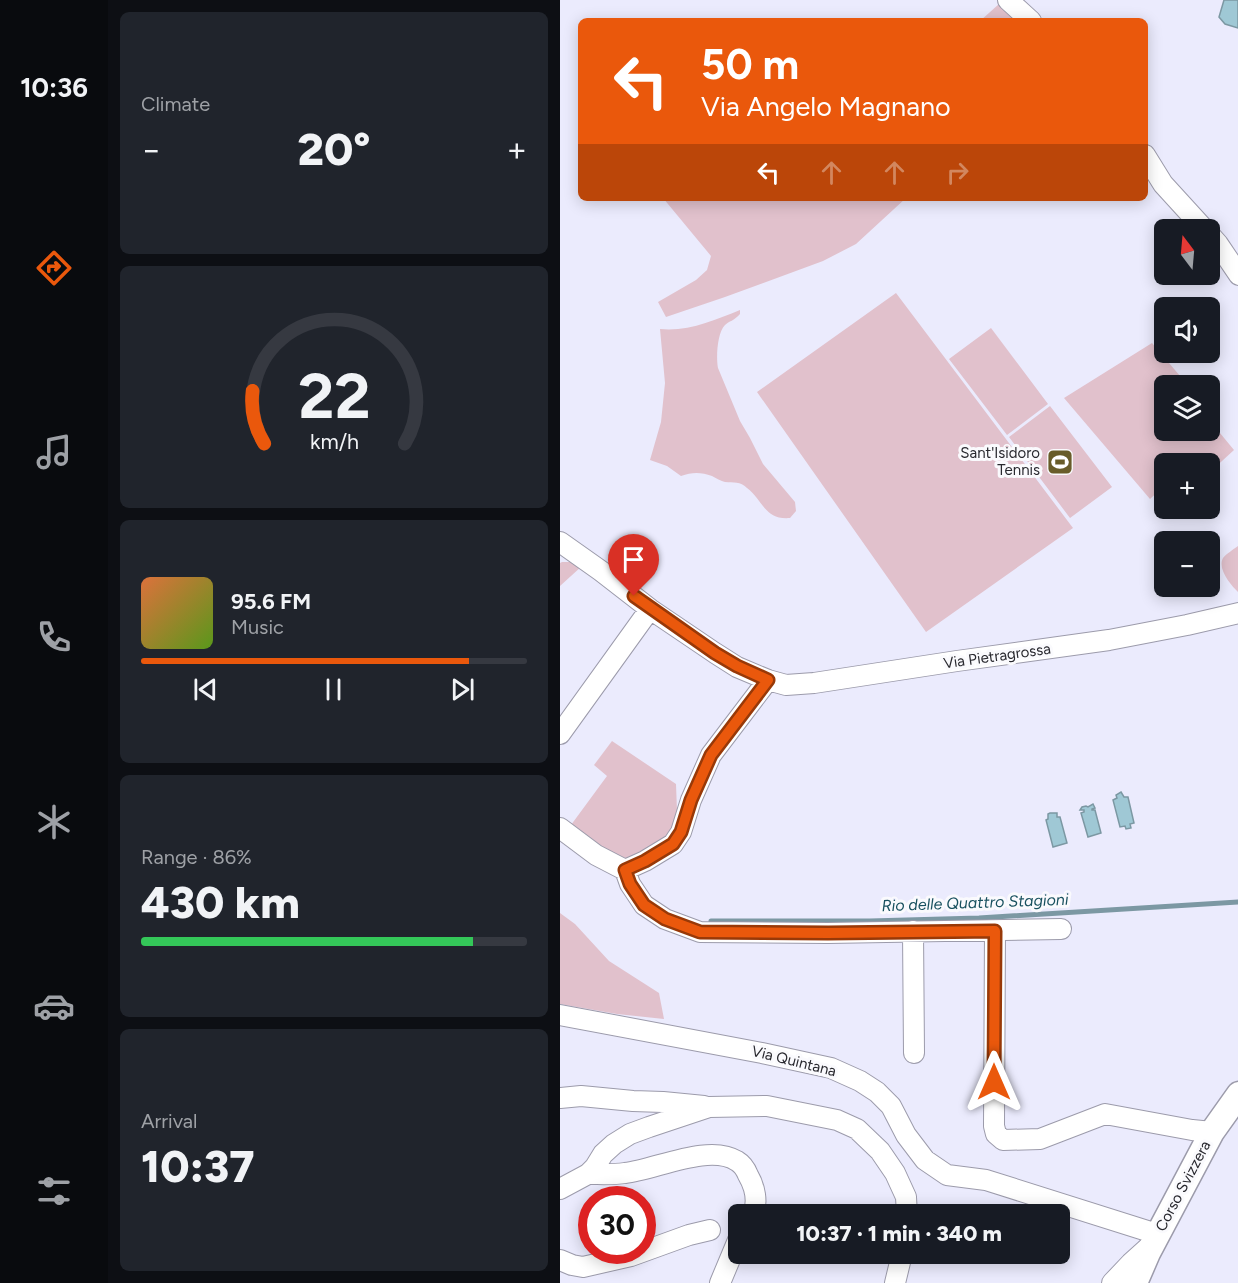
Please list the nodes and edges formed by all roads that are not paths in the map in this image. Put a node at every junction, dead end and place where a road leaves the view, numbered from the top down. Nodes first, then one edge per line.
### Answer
1 (1008, 0) edge
2 (1028, 18) edge
3 (1148, 160) edge
4 (1195, 219) edge
5 (1220, 247) edge
6 (1238, 275) edge
7 (560, 542) edge
8 (650, 609) junction
9 (1232, 614) edge
10 (768, 680) junction
11 (560, 734) edge
12 (560, 828) edge
13 (625, 870) junction
14 (1061, 929) dead end
15 (995, 931) junction
16 (913, 932) junction
17 (560, 1015) edge
18 (914, 1053) dead end
19 (1238, 1094) edge
20 (560, 1098) edge
21 (709, 1107) junction
22 (1212, 1132) junction
23 (587, 1174) junction
24 (560, 1189) edge
25 (756, 1204) edge
26 (906, 1204) edge
27 (710, 1230) dead end
28 (1155, 1239) junction
29 (560, 1260) edge
30 (728, 1264) edge
31 (900, 1264) edge
32 (720, 1283) edge
33 (895, 1283) edge
34 (1112, 1283) edge
35 (1135, 1283) edge

1 - 2 street
3 - 4 street
5 - 6 street
7 - 8 street, Via Pietragrossa
8 - 10 street, Via Pietragrossa
8 - 11 street
9 - 10 street, Via Pietragrossa
10 - 13 street
12 - 13 street
13 - 16 street
14 - 15 street
15 - 16 street
15 - 22 street
16 - 18 street
17 - 28 street, Via Quintana
19 - 22 main road, Corso Svizzera
20 - 21 street
21 - 23 street
21 - 26 street
22 - 28 main road, Corso Svizzera
23 - 24 street
23 - 25 street
27 - 29 street
28 - 34 street
28 - 35 main road, Corso Svizzera
30 - 32 street
31 - 33 street

